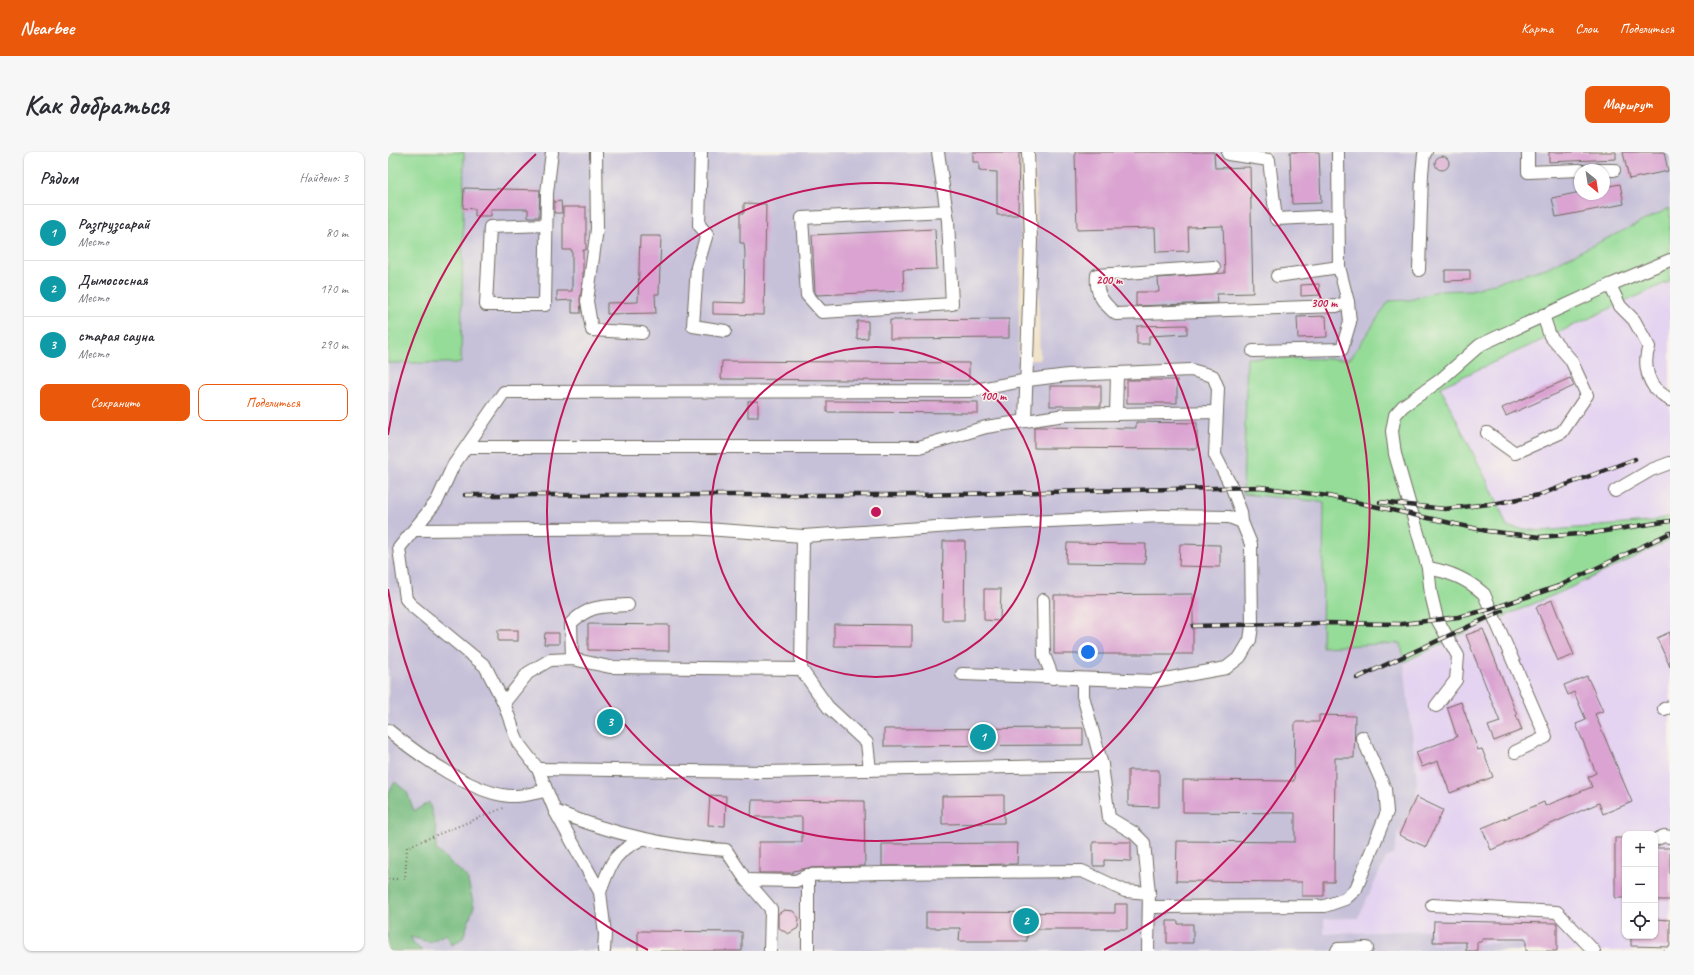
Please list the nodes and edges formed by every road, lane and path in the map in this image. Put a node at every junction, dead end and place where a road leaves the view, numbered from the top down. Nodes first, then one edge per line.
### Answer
1 (552, 152) edge
2 (596, 152) edge
3 (701, 152) edge
4 (938, 152) edge
5 (1028, 152) edge
6 (1338, 152) edge
7 (1426, 152) edge
8 (1528, 152) edge
9 (1228, 154) dead end
10 (1574, 170) edge
11 (1610, 170) edge
12 (1614, 170) dead end
13 (946, 211) junction
14 (1339, 216) junction
15 (546, 225) junction
16 (1670, 260) edge
17 (1214, 267) dead end
18 (1339, 267) junction
19 (1419, 270) dead end
20 (1277, 276) dead end
21 (1610, 285) junction
22 (1348, 302) junction
23 (1543, 315) junction
24 (725, 331) dead end
25 (642, 333) dead end
26 (1253, 351) dead end
27 (1117, 373) junction
28 (1028, 380) junction
29 (1670, 400) edge
30 (1217, 412) junction
31 (1116, 414) junction
32 (1025, 421) junction
33 (1487, 433) dead end
34 (467, 447) junction
35 (1670, 463) edge
36 (1615, 491) dead end
37 (1242, 522) junction
38 (414, 530) junction
39 (803, 536) junction
40 (393, 546) edge
41 (1428, 568) junction
42 (1044, 600) dead end
43 (628, 605) dead end
44 (572, 659) junction
45 (801, 669) junction
46 (962, 674) dead end
47 (1053, 678) junction
48 (1082, 679) junction
49 (504, 703) junction
50 (1436, 706) dead end
51 (388, 730) edge
52 (1362, 737) dead end
53 (1514, 752) dead end
54 (1102, 765) junction
55 (538, 769) junction
56 (870, 770) junction
57 (546, 791) junction
58 (510, 805) dead end
59 (555, 811) junction
60 (1670, 837) edge
61 (1658, 838) edge
62 (642, 839) junction
63 (808, 875) junction
64 (388, 879) edge
65 (746, 880) junction
66 (600, 892) junction
67 (1150, 893) junction
68 (1432, 905) dead end
69 (1149, 907) junction
70 (1664, 947) dead end
71 (1367, 948) dead end
72 (604, 951) edge
73 (770, 951) edge
74 (808, 951) edge
75 (1148, 951) edge
76 (1337, 951) edge
77 (1594, 951) edge
78 (1664, 951) edge

1 - 15 lane
2 - 25 lane
3 - 24 lane
4 - 13 lane
5 - 28 lane
6 - 14 lane
7 - 19 lane
8 - 10 lane
9 - 14 lane
11 - 12 lane
13 - 13 lane
14 - 18 lane
15 - 15 lane
16 - 21 lane
17 - 22 lane
18 - 20 lane
18 - 22 lane
21 - 23 lane
21 - 29 lane
22 - 26 lane
23 - 33 lane
23 - 41 lane
27 - 28 lane
27 - 30 lane
27 - 31 lane
28 - 32 lane
28 - 34 lane
30 - 31 lane
30 - 37 lane
31 - 32 lane
32 - 34 lane
34 - 38 lane
35 - 36 lane
37 - 39 lane
37 - 48 lane
38 - 39 lane
38 - 40 lane
39 - 45 lane
40 - 49 lane
41 - 50 lane
41 - 53 lane
42 - 47 lane
43 - 44 lane
44 - 45 lane
44 - 49 lane
45 - 56 lane
46 - 47 lane
47 - 48 lane
48 - 54 lane
49 - 55 lane
51 - 57 lane
52 - 69 lane
54 - 56 lane
54 - 67 lane
55 - 56 lane
55 - 57 lane
57 - 59 lane
58 - 64 path
59 - 62 lane
59 - 66 lane
60 - 61 lane
62 - 65 lane
62 - 66 lane
63 - 65 lane
63 - 67 lane
63 - 74 lane
65 - 73 lane
66 - 72 lane
67 - 69 lane
68 - 77 lane
69 - 75 lane
70 - 78 path
71 - 76 lane

